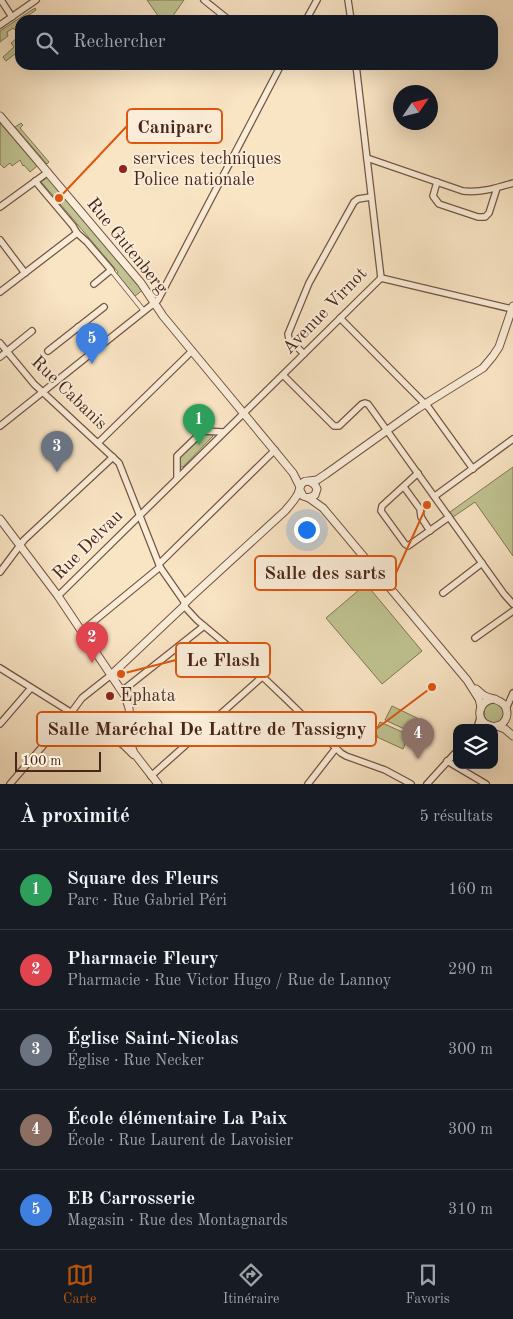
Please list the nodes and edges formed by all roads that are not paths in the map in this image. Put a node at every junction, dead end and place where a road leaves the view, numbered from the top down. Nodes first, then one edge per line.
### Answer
1 (1, 0) edge
2 (36, 0) edge
3 (204, 0) edge
4 (317, 0) edge
5 (348, 0) edge
6 (223, 15) edge
7 (309, 15) edge
8 (350, 15) edge
9 (12, 17) junction
10 (0, 25) edge
11 (278, 70) edge
12 (357, 70) edge
13 (0, 116) edge
14 (367, 158) junction
15 (48, 172) junction
16 (35, 181) junction
17 (437, 182) junction
18 (513, 183) edge
19 (497, 188) junction
20 (372, 198) junction
21 (0, 208) edge
22 (77, 232) junction
23 (0, 240) edge
24 (111, 270) junction
25 (25, 273) junction
26 (381, 278) junction
27 (94, 284) dead end
28 (0, 292) edge
29 (154, 303) junction
30 (104, 307) dead end
31 (513, 308) edge
32 (144, 311) junction
33 (340, 318) junction
34 (78, 327) junction
35 (32, 331) dead end
36 (0, 343) edge
37 (96, 349) junction
38 (7, 351) junction
39 (48, 351) dead end
40 (192, 351) junction
41 (304, 354) junction
42 (0, 356) edge
43 (283, 375) junction
44 (43, 392) junction
45 (425, 404) junction
46 (244, 413) junction
47 (0, 426) edge
48 (387, 430) junction
49 (223, 432) junction
50 (513, 439) edge
51 (98, 443) junction
52 (275, 450) junction
53 (113, 457) junction
54 (338, 466) junction
55 (473, 469) junction
56 (293, 473) junction
57 (418, 474) junction
58 (177, 477) junction
59 (308, 481) junction
60 (404, 487) junction
61 (300, 488) junction
62 (317, 492) junction
63 (435, 496) junction
64 (309, 498) junction
65 (323, 508) junction
66 (285, 511) junction
67 (140, 515) junction
68 (449, 517) junction
69 (1, 524) edge
70 (430, 531) junction
71 (20, 545) junction
72 (482, 563) junction
73 (160, 565) junction
74 (0, 572) edge
75 (443, 593) dead end
76 (58, 596) junction
77 (513, 604) edge
78 (185, 605) junction
79 (513, 611) edge
80 (204, 626) junction
81 (82, 631) junction
82 (475, 638) dead end
83 (0, 668) edge
84 (111, 675) junction
85 (262, 677) junction
86 (467, 680) junction
87 (31, 688) junction
88 (122, 691) junction
89 (513, 693) edge
90 (495, 699) junction
91 (481, 707) junction
92 (71, 713) junction
93 (506, 713) junction
94 (480, 718) junction
95 (0, 724) edge
96 (478, 724) edge
97 (484, 724) edge
98 (498, 726) joint
99 (513, 735) edge
100 (336, 748) junction
101 (453, 755) edge
102 (135, 756) junction
103 (447, 761) junction
104 (152, 776) junction
105 (10, 784) edge
106 (158, 784) edge
107 (308, 784) edge
108 (411, 784) edge
109 (427, 784) edge
110 (486, 784) edge

1 - 9 street
2 - 9 street
3 - 6 street
4 - 7 street
5 - 8 street
9 - 10 street
11 - 29 street
12 - 14 street, Avenue Virnot
13 - 15 street, Rue Gutenberg
14 - 17 street
14 - 20 street, Avenue Virnot
15 - 16 street
15 - 29 street, Rue Gutenberg
16 - 21 street
16 - 22 street, Rue Gutenberg
17 - 19 street
17 - 19 street
18 - 19 street
20 - 26 street, Avenue Virnot
20 - 41 street
22 - 24 street, Rue Gutenberg
22 - 25 street
23 - 25 street
24 - 27 street, Rue Gutenberg
24 - 32 street, Rue Gutenberg
25 - 28 street
26 - 31 street
26 - 33 street, Avenue Virnot
29 - 32 street
29 - 40 street, Rue Gutenberg
30 - 34 street
31 - 45 street
32 - 37 street
33 - 41 street, Avenue Virnot
33 - 45 street
34 - 37 street
34 - 39 street
35 - 38 street
36 - 38 street, Rue Cabanis
37 - 44 street
38 - 42 street
38 - 44 street, Rue Cabanis
40 - 46 street, Rue Gutenberg
40 - 51 street
41 - 43 street, Avenue Virnot
43 - 46 street, Avenue Virnot
43 - 48 street
44 - 47 street
44 - 51 street, Rue Cabanis
45 - 48 street
45 - 55 street
46 - 49 street, Avenue Virnot
46 - 52 street, Rue Gutenberg
48 - 54 street
48 - 57 street
49 - 58 street, Avenue Virnot
49 - 58 street
50 - 55 street
51 - 53 street, Rue Cabanis
52 - 56 street, Rue Gutenberg
52 - 73 street
53 - 67 street, Rue Cabanis
53 - 71 street
54 - 59 street
54 - 62 street
55 - 63 street
56 - 59 street
56 - 61 street
57 - 60 street
57 - 63 street
58 - 67 street, Rue Delvau
59 - 61 street
59 - 62 street
60 - 70 street
60 - 70 street
61 - 64 street
61 - 66 street
62 - 64 street
62 - 65 street
63 - 68 street
64 - 65 street
64 - 66 street
65 - 86 street
66 - 78 street
67 - 73 street
67 - 76 street, Rue Delvau
68 - 70 street
68 - 72 street
69 - 71 street
71 - 74 street
71 - 76 street
72 - 75 street
72 - 77 street
73 - 78 street
73 - 81 street
76 - 81 street
78 - 80 street
78 - 84 street
79 - 82 street
80 - 85 street
80 - 88 street
81 - 84 street
83 - 87 street
84 - 88 street
84 - 92 street
85 - 100 street
85 - 104 street
86 - 90 street
86 - 91 street
87 - 92 street
87 - 95 street
88 - 102 street
89 - 93 street
90 - 91 street
90 - 93 street
91 - 94 street
92 - 102 street
92 - 105 street
93 - 98 street
93 - 99 street
94 - 96 street
94 - 97 street
98 - 99 street
100 - 107 street
100 - 108 street
101 - 103 street
102 - 104 street
103 - 109 street
103 - 110 street
104 - 106 street

